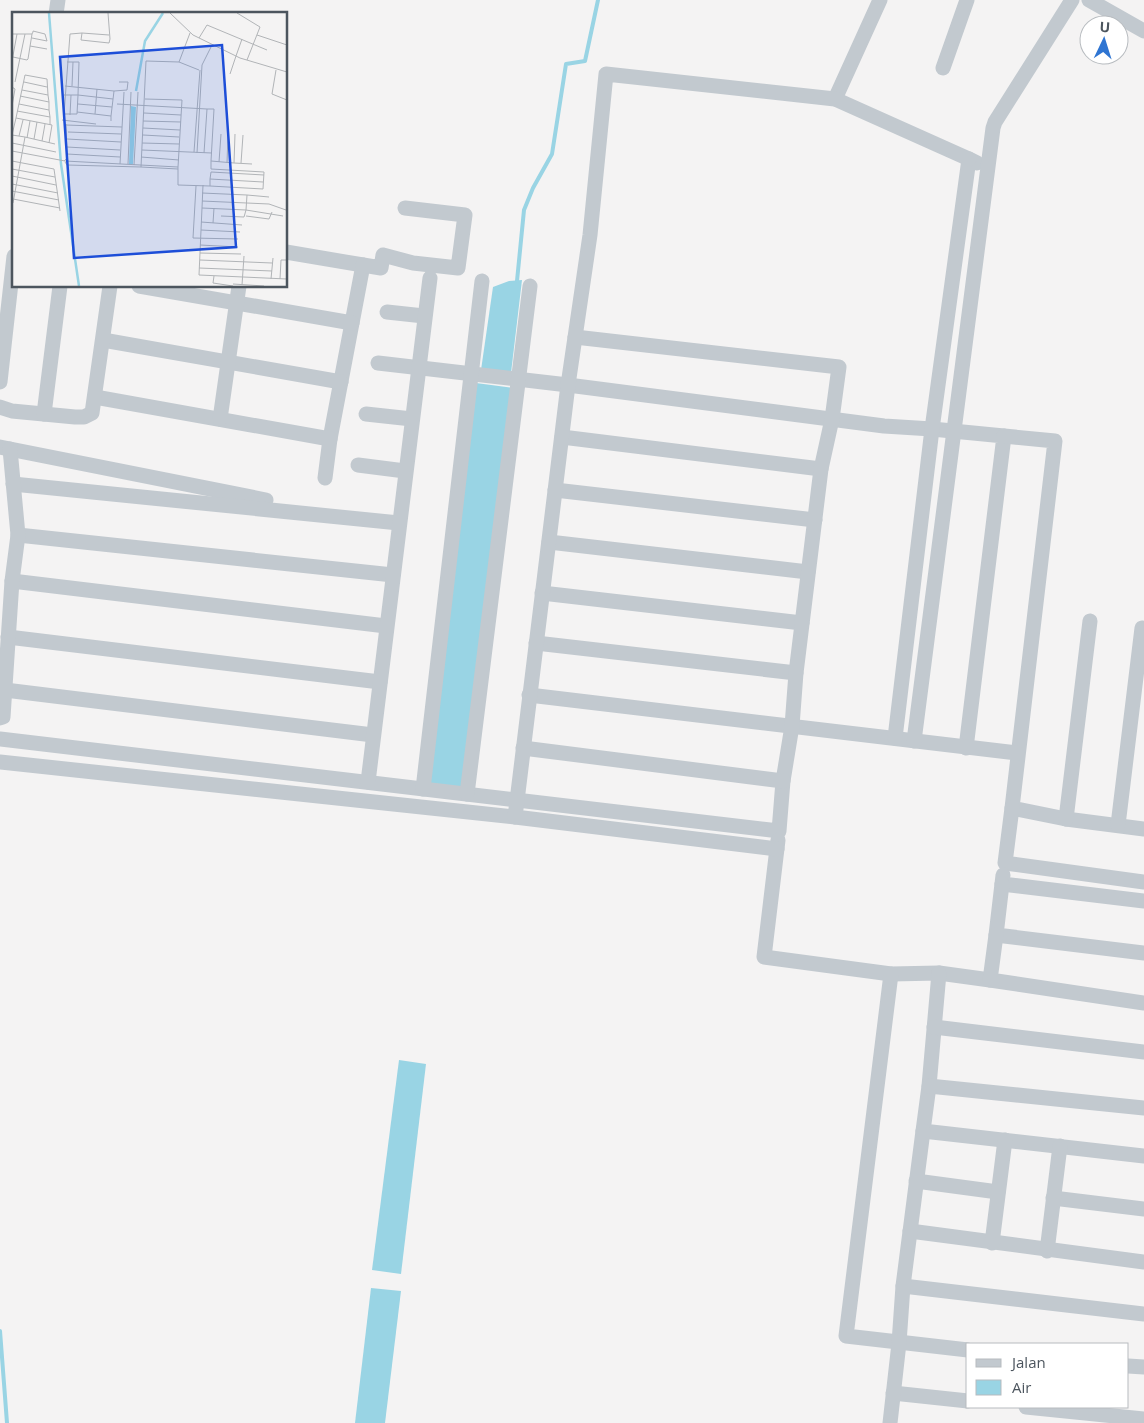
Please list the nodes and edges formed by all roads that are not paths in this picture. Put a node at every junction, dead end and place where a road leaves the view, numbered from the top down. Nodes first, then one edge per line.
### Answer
1 (880, 0) edge
2 (967, 0) edge
3 (1072, 0) edge
4 (1088, 0) edge
5 (1144, 31) edge
6 (943, 68) dead end
7 (835, 99) junction
8 (969, 159) junction
9 (988, 168) junction
10 (405, 208) dead end
11 (288, 252) edge
12 (362, 266) junction
13 (12, 274) edge
14 (430, 278) dead end
15 (482, 281) dead end
16 (530, 286) dead end
17 (60, 288) edge
18 (110, 288) edge
19 (150, 288) edge
20 (239, 288) edge
21 (236, 303) junction
22 (387, 312) dead end
23 (424, 316) junction
24 (352, 324) junction
25 (575, 337) junction
26 (103, 340) junction
27 (228, 362) junction
28 (378, 363) dead end
29 (418, 368) junction
30 (471, 374) junction
31 (520, 380) junction
32 (0, 382) edge
33 (341, 382) junction
34 (568, 385) junction
35 (95, 397) junction
36 (0, 406) edge
37 (44, 414) junction
38 (366, 414) dead end
39 (220, 419) junction
40 (412, 419) junction
41 (832, 419) junction
42 (932, 429) junction
43 (953, 431) junction
44 (1004, 436) junction
45 (562, 437) junction
46 (330, 439) junction
47 (5, 448) edge
48 (358, 465) dead end
49 (821, 469) junction
50 (405, 471) junction
51 (325, 478) dead end
52 (13, 484) junction
53 (555, 490) junction
54 (353, 518) junction
55 (815, 520) junction
56 (399, 523) junction
57 (18, 535) junction
58 (548, 542) junction
59 (808, 572) junction
60 (392, 576) junction
61 (12, 582) junction
62 (542, 593) junction
63 (1090, 621) dead end
64 (802, 622) junction
65 (386, 626) junction
66 (1142, 628) dead end
67 (8, 637) junction
68 (536, 643) junction
69 (796, 673) junction
70 (380, 682) junction
71 (5, 690) junction
72 (530, 695) junction
73 (0, 718) edge
74 (792, 726) junction
75 (373, 735) junction
76 (895, 738) junction
77 (0, 739) edge
78 (914, 741) junction
79 (523, 748) junction
80 (966, 748) junction
81 (1017, 753) junction
82 (0, 762) edge
83 (783, 780) junction
84 (368, 782) junction
85 (423, 789) junction
86 (467, 794) junction
87 (517, 800) junction
88 (1012, 808) junction
89 (515, 817) junction
90 (1066, 819) junction
91 (1118, 825) junction
92 (1144, 829) edge
93 (779, 831) junction
94 (777, 849) junction
95 (1005, 863) junction
96 (1144, 882) edge
97 (1002, 884) junction
98 (1144, 901) edge
99 (996, 935) junction
100 (1144, 953) edge
101 (939, 973) junction
102 (891, 974) junction
103 (990, 980) junction
104 (1144, 1003) edge
105 (934, 1027) junction
106 (1144, 1052) edge
107 (929, 1086) junction
108 (1144, 1108) edge
109 (923, 1131) junction
110 (1005, 1140) junction
111 (1060, 1146) junction
112 (1144, 1156) edge
113 (916, 1181) junction
114 (998, 1192) junction
115 (1053, 1198) junction
116 (1144, 1209) edge
117 (910, 1231) junction
118 (992, 1243) junction
119 (1047, 1250) junction
120 (1144, 1262) edge
121 (903, 1286) junction
122 (1144, 1314) edge
123 (900, 1343) junction
124 (966, 1350) edge
125 (1129, 1366) edge
126 (1144, 1367) edge
127 (893, 1393) junction
128 (966, 1401) edge
129 (1036, 1408) edge
130 (1144, 1419) edge
131 (890, 1423) edge

1 - 7 street
2 - 6 street
3 - 9 street
4 - 5 street
7 - 8 street
7 - 25 street
8 - 9 street
8 - 42 street
9 - 43 street
10 - 12 street
11 - 12 street
12 - 24 street
13 - 32 street
14 - 23 street
15 - 30 street
16 - 31 street
17 - 37 street
18 - 26 street
19 - 21 street
20 - 21 street
21 - 24 street
21 - 27 street
22 - 23 street
23 - 29 street
24 - 33 street
25 - 34 street
25 - 41 street
26 - 27 street
26 - 35 street
27 - 33 street
27 - 39 street
28 - 29 street
29 - 30 street
29 - 40 street
30 - 31 street
30 - 85 street
31 - 34 street
31 - 86 street
33 - 46 street
34 - 41 street
34 - 45 street
35 - 37 street
35 - 39 street
36 - 37 street
38 - 40 street
39 - 46 street
40 - 50 street
41 - 42 street
41 - 49 street
42 - 43 street
42 - 76 street
43 - 44 street
43 - 78 street
44 - 80 street
44 - 81 street
45 - 49 street
45 - 53 street
46 - 51 street
47 - 52 street
47 - 54 street
48 - 50 street
49 - 55 street
50 - 56 street
52 - 54 street
52 - 57 street
53 - 55 street
53 - 58 street
54 - 56 street
55 - 59 street
56 - 60 street
57 - 60 street
57 - 61 street
58 - 59 street
58 - 62 street
59 - 64 street
60 - 65 street
61 - 65 street
61 - 67 street
62 - 64 street
62 - 68 street
63 - 90 street
64 - 69 street
65 - 70 street
66 - 91 street
67 - 70 street
67 - 71 street
68 - 69 street
68 - 72 street
69 - 74 street
70 - 75 street
71 - 73 street
71 - 75 street
72 - 74 street
72 - 79 street
74 - 76 street
74 - 83 street
75 - 84 street
76 - 78 street
77 - 84 street
78 - 80 street
79 - 83 street
79 - 87 street
80 - 81 street
81 - 88 street
82 - 89 street
83 - 93 street
84 - 85 street
85 - 86 street
86 - 87 street
87 - 89 street
87 - 93 street
88 - 90 street
88 - 95 street
89 - 94 street
90 - 91 street
91 - 92 street
93 - 94 street
94 - 102 street
95 - 96 street
95 - 97 street
97 - 98 street
97 - 99 street
99 - 100 street
99 - 103 street
101 - 102 street
101 - 103 street
101 - 105 street
102 - 123 street
103 - 104 street
105 - 106 street
105 - 107 street
107 - 108 street
107 - 109 street
109 - 110 street
109 - 113 street
110 - 111 street
110 - 114 street
111 - 112 street
111 - 115 street
113 - 114 street
113 - 117 street
114 - 118 street
115 - 116 street
115 - 119 street
117 - 118 street
117 - 121 street
118 - 119 street
119 - 120 street
121 - 122 street
121 - 123 street
123 - 124 street
123 - 127 street
125 - 126 street
127 - 128 street
127 - 131 street
129 - 130 street

